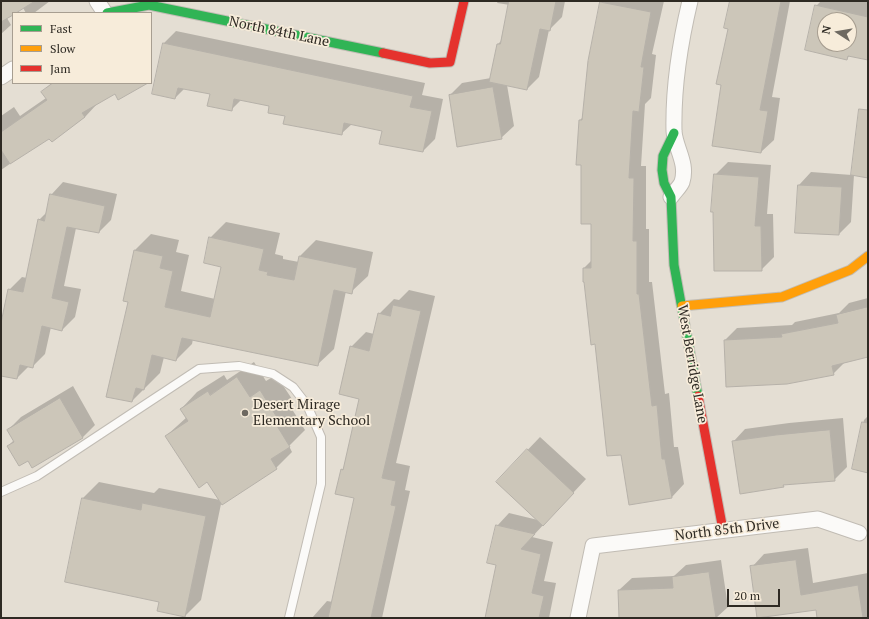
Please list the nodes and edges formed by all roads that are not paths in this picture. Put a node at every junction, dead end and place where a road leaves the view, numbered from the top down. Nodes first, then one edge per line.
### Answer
1 (97, 1) edge
2 (464, 1) edge
3 (690, 1) edge
4 (105, 12) edge
5 (111, 12) edge
6 (12, 71) edge
7 (1, 77) edge
8 (674, 133) junction
9 (671, 196) junction
10 (868, 256) edge
11 (682, 306) junction
12 (1, 492) edge
13 (722, 530) junction
14 (859, 533) dead end
15 (289, 618) edge
16 (578, 618) edge

1 - 4 street
2 - 5 street, North 84th Lane
3 - 8 street, West Berridge Lane
6 - 7 street
8 - 9 street, West Berridge Lane
8 - 9 street, West Berridge Lane
9 - 11 street, West Berridge Lane
10 - 11 street
11 - 13 street, West Berridge Lane
12 - 15 lane
13 - 14 street, North 85th Drive
13 - 16 street, North 85th Drive

